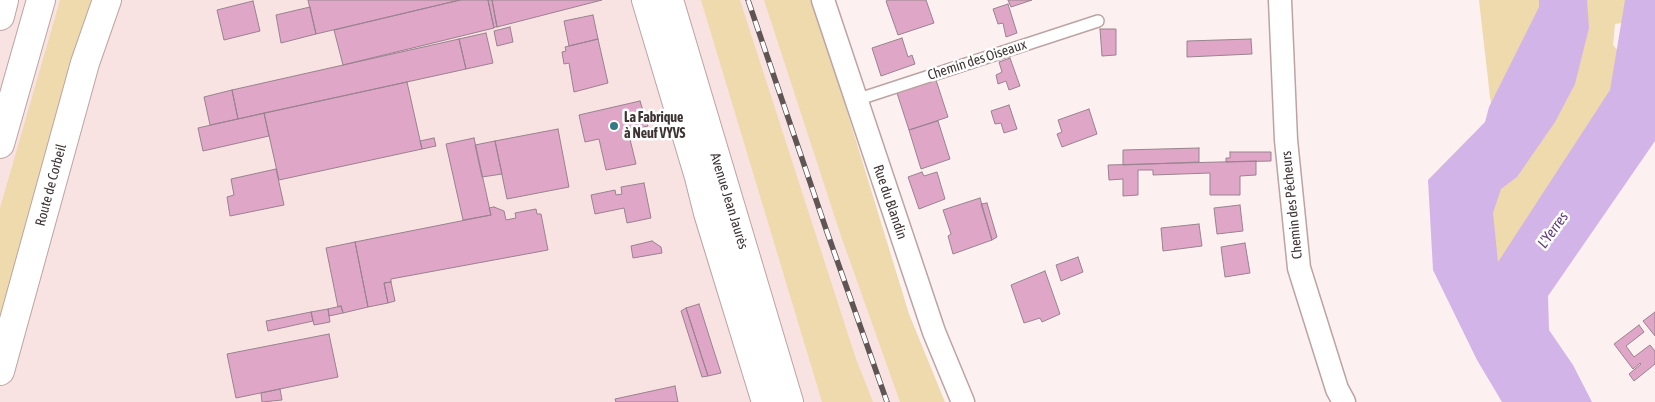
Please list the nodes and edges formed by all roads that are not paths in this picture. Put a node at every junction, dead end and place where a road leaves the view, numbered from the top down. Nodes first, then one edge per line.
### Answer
1 (4, 0) edge
2 (40, 0) edge
3 (107, 0) edge
4 (646, 0) edge
5 (669, 0) edge
6 (823, 0) edge
7 (1280, 0) edge
8 (0, 16) edge
9 (1098, 21) dead end
10 (856, 100) junction
11 (0, 144) edge
12 (719, 208) junction
13 (0, 371) edge
14 (766, 402) edge
15 (789, 402) edge
16 (963, 402) edge
17 (1344, 402) edge

1 - 8 main road
2 - 11 main road
3 - 13 main road, Route de Corbeil
4 - 12 main road
5 - 12 main road, Avenue Jean Jaurès
6 - 10 street, Rue du Blandin
7 - 17 street, Chemin des Pêcheurs
9 - 10 lane, Chemin des Oiseaux
10 - 16 street, Rue du Blandin
12 - 14 main road
12 - 15 main road, Avenue Jean Jaurès

